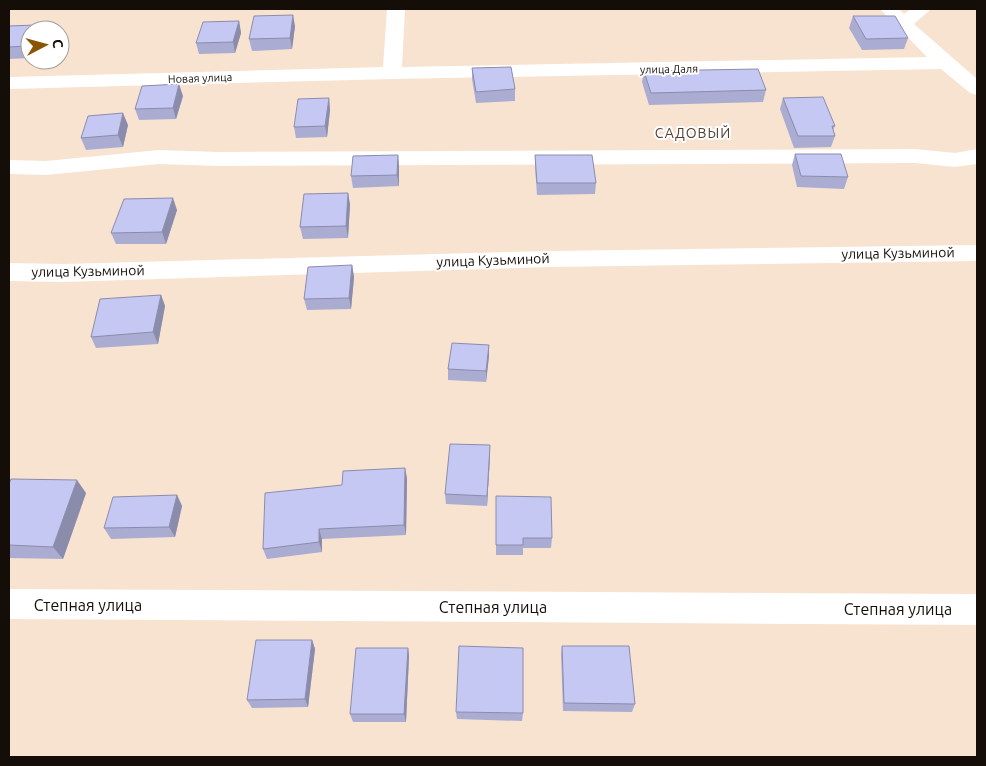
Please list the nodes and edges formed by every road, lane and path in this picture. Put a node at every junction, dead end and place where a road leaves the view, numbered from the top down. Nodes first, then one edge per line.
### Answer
1 (396, 9) edge
2 (889, 9) edge
3 (922, 9) edge
4 (903, 24) junction
5 (946, 63) junction
6 (392, 73) junction
7 (9, 83) edge
8 (977, 89) edge
9 (977, 156) edge
10 (9, 167) edge
11 (977, 253) edge
12 (9, 272) edge
13 (9, 604) edge
14 (977, 610) edge

1 - 6 street
2 - 4 street
3 - 4 street
4 - 5 street
5 - 6 street, улица Даля
5 - 8 street
6 - 7 street, Новая улица
9 - 10 street
11 - 12 street, улица Кузьминой
13 - 14 street, Степная улица

